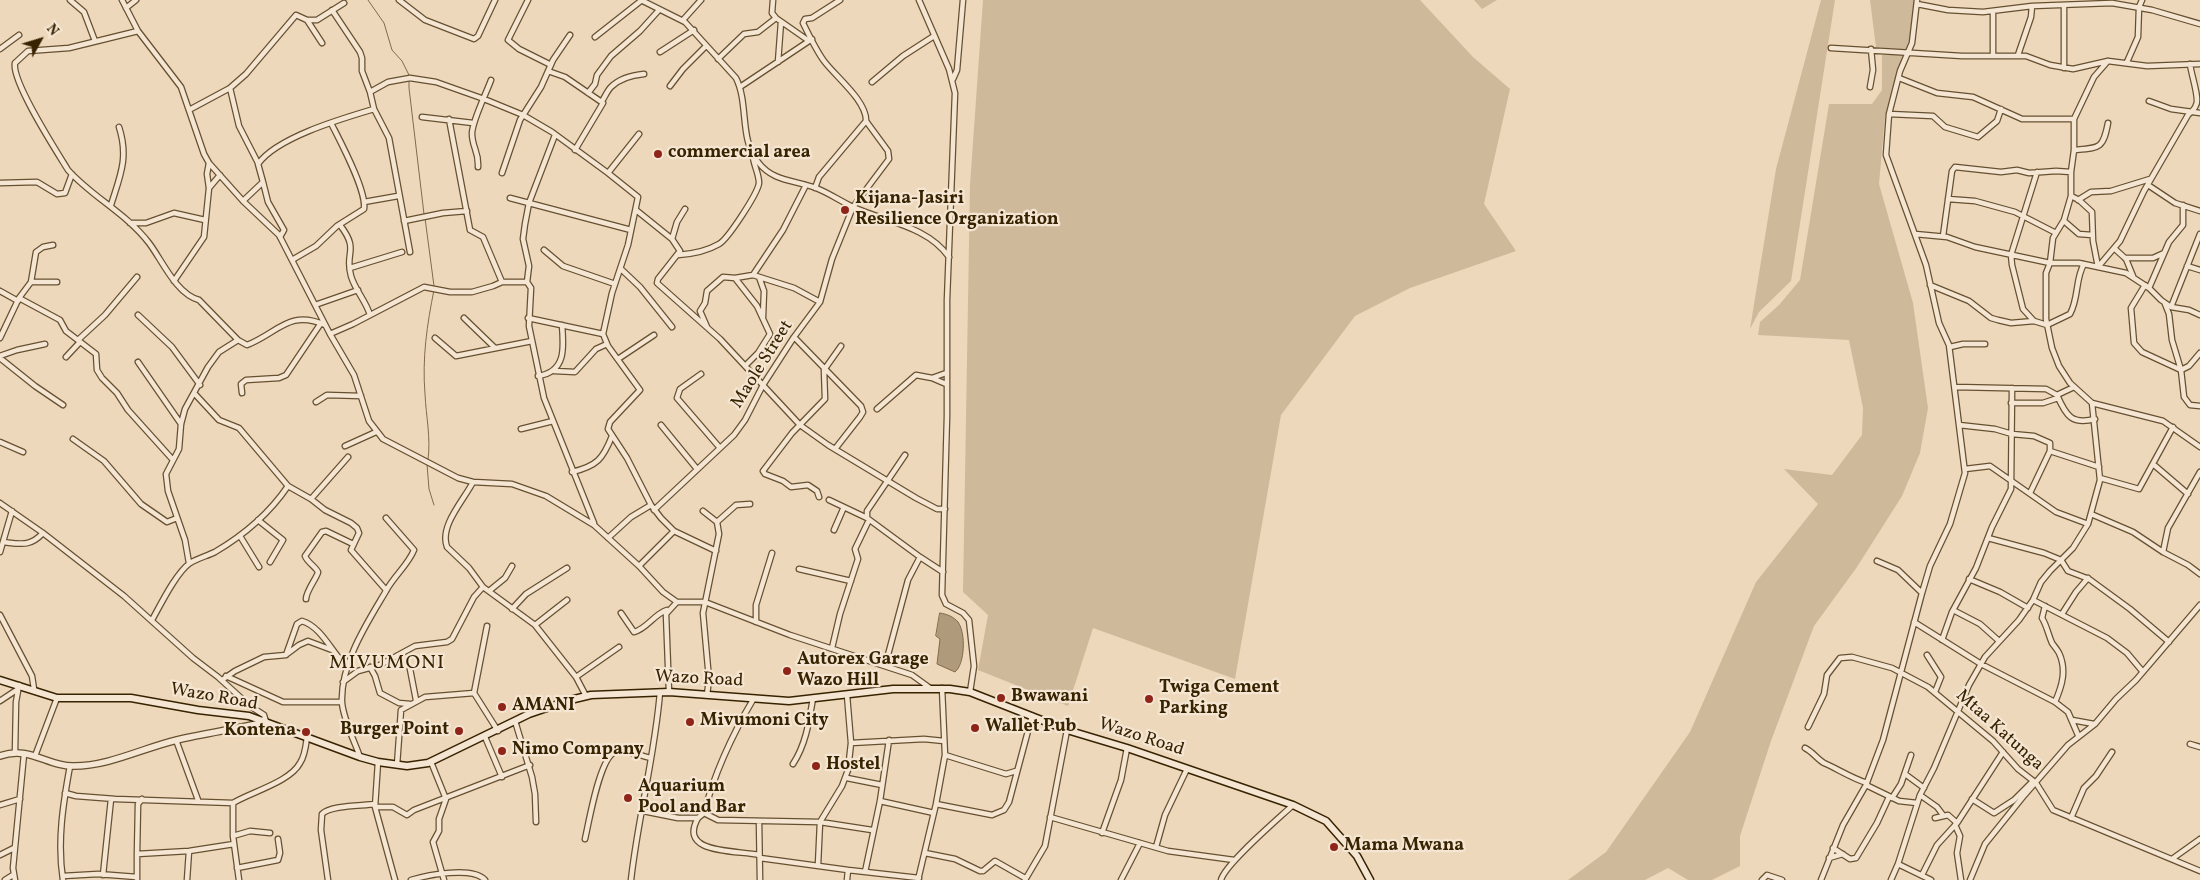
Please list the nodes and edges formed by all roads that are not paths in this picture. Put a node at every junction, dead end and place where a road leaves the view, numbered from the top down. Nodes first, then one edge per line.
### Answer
1 (70, 0) edge
2 (122, 0) edge
3 (136, 0) edge
4 (399, 0) edge
5 (495, 0) edge
6 (528, 0) edge
7 (641, 0) edge
8 (701, 0) edge
9 (773, 0) edge
10 (840, 0) edge
11 (919, 0) edge
12 (963, 0) edge
13 (2141, 0) edge
14 (344, 2) dead end
15 (1917, 2) edge
16 (2052, 3) edge
17 (2032, 6) junction
18 (2064, 6) junction
19 (2139, 7) junction
20 (126, 8) junction
21 (332, 10) junction
22 (659, 10) junction
23 (1993, 11) junction
24 (776, 18) junction
25 (307, 20) junction
26 (683, 20) junction
27 (781, 22) junction
28 (2200, 24) edge
29 (694, 30) junction
30 (138, 31) junction
31 (19, 35) dead end
32 (570, 35) dead end
33 (934, 36) junction
34 (595, 37) dead end
35 (810, 40) junction
36 (95, 41) junction
37 (322, 42) dead end
38 (706, 46) junction
39 (1831, 48) dead end
40 (0, 49) edge
41 (1871, 49) junction
42 (660, 52) dead end
43 (1908, 52) junction
44 (2018, 55) junction
45 (1993, 56) junction
46 (718, 59) junction
47 (778, 62) junction
48 (2108, 62) junction
49 (2128, 62) junction
50 (551, 64) junction
51 (2190, 64) junction
52 (2200, 64) edge
53 (2064, 68) junction
54 (548, 71) junction
55 (644, 74) dead end
56 (1899, 78) junction
57 (953, 79) junction
58 (491, 80) dead end
59 (872, 82) dead end
60 (670, 86) dead end
61 (740, 87) junction
62 (1870, 87) dead end
63 (230, 88) junction
64 (2198, 91) edge
65 (370, 92) junction
66 (588, 93) junction
67 (484, 99) junction
68 (2149, 100) dead end
69 (602, 101) junction
70 (374, 109) junction
71 (2001, 109) junction
72 (189, 110) junction
73 (2191, 112) junction
74 (2200, 113) edge
75 (1889, 114) junction
76 (523, 115) junction
77 (422, 117) dead end
78 (449, 119) junction
79 (2074, 119) junction
80 (866, 121) junction
81 (331, 123) junction
82 (473, 123) junction
83 (2108, 123) dead end
84 (119, 127) dead end
85 (639, 134) dead end
86 (555, 135) junction
87 (575, 150) junction
88 (2074, 150) junction
89 (753, 155) junction
90 (209, 163) junction
91 (258, 164) junction
92 (478, 167) dead end
93 (2038, 172) junction
94 (2071, 172) junction
95 (502, 173) dead end
96 (608, 173) junction
97 (72, 174) junction
98 (220, 175) junction
99 (2151, 179) junction
100 (263, 182) junction
101 (0, 183) edge
102 (806, 185) junction
103 (2148, 185) junction
104 (209, 188) junction
105 (815, 188) junction
106 (398, 196) junction
107 (2070, 196) junction
108 (510, 198) dead end
109 (1948, 199) junction
110 (2078, 200) junction
111 (243, 201) junction
112 (364, 202) junction
113 (529, 203) junction
114 (111, 205) junction
115 (2183, 205) junction
116 (853, 207) junction
117 (685, 209) dead end
118 (636, 210) junction
119 (467, 211) junction
120 (2200, 211) edge
121 (2023, 216) junction
122 (205, 220) junction
123 (404, 221) junction
124 (2064, 221) junction
125 (130, 223) junction
126 (340, 225) junction
127 (2069, 226) junction
128 (2060, 228) junction
129 (631, 230) junction
130 (2056, 233) junction
131 (1915, 234) junction
132 (2092, 234) junction
133 (2200, 234) edge
134 (1943, 236) junction
135 (280, 237) junction
136 (672, 239) junction
137 (53, 246) dead end
138 (2115, 249) junction
139 (544, 250) dead end
140 (402, 252) dead end
141 (410, 252) dead end
142 (2165, 252) junction
143 (678, 254) junction
144 (2011, 256) junction
145 (2125, 258) junction
146 (950, 259) junction
147 (292, 260) junction
148 (2050, 263) junction
149 (2084, 264) junction
150 (2188, 266) junction
151 (350, 268) junction
152 (2098, 268) junction
153 (621, 269) junction
154 (2200, 270) edge
155 (753, 275) junction
156 (2134, 276) junction
157 (137, 277) dead end
158 (759, 277) junction
159 (735, 278) junction
160 (174, 281) junction
161 (31, 282) junction
162 (57, 282) dead end
163 (502, 282) junction
164 (527, 282) junction
165 (615, 284) junction
166 (1930, 285) junction
167 (2147, 287) junction
168 (0, 290) edge
169 (358, 290) junction
170 (18, 300) junction
171 (820, 302) junction
172 (2166, 304) junction
173 (314, 305) junction
174 (2171, 307) junction
175 (138, 315) dead end
176 (370, 315) junction
177 (2200, 315) edge
178 (464, 318) dead end
179 (528, 318) junction
180 (763, 318) junction
181 (2034, 321) junction
182 (323, 324) junction
183 (562, 325) junction
184 (2047, 325) junction
185 (672, 327) dead end
186 (707, 329) junction
187 (330, 334) junction
188 (603, 334) junction
189 (654, 335) dead end
190 (0, 338) edge
191 (435, 338) dead end
192 (794, 338) junction
193 (238, 340) junction
194 (79, 341) junction
195 (532, 341) junction
196 (45, 344) dead end
197 (607, 344) junction
198 (1985, 344) dead end
199 (841, 346) dead end
200 (494, 347) junction
201 (1950, 347) junction
202 (2200, 353) edge
203 (0, 357) edge
204 (66, 357) dead end
205 (618, 359) junction
206 (138, 362) dead end
207 (745, 366) junction
208 (824, 367) junction
209 (2182, 370) junction
210 (554, 371) junction
211 (946, 373) junction
212 (701, 374) dead end
213 (538, 376) junction
214 (932, 378) junction
215 (200, 384) junction
216 (946, 384) junction
217 (763, 385) junction
218 (1955, 387) junction
219 (2074, 387) junction
220 (2012, 388) junction
221 (242, 392) dead end
222 (194, 393) junction
223 (361, 396) junction
224 (2058, 397) junction
225 (316, 402) dead end
226 (2011, 403) junction
227 (2092, 403) junction
228 (63, 405) dead end
229 (2200, 406) edge
230 (877, 409) dead end
231 (2095, 419) junction
232 (553, 421) junction
233 (181, 424) junction
234 (660, 425) dead end
235 (800, 425) junction
236 (1960, 425) junction
237 (2173, 427) junction
238 (521, 429) dead end
239 (376, 432) junction
240 (2012, 434) junction
241 (612, 436) junction
242 (73, 439) dead end
243 (0, 442) edge
244 (345, 446) dead end
245 (2200, 447) edge
246 (720, 448) junction
247 (835, 449) junction
248 (2050, 451) junction
249 (23, 452) dead end
250 (904, 455) dead end
251 (348, 457) dead end
252 (173, 460) junction
253 (2153, 464) junction
254 (2099, 467) junction
255 (698, 469) junction
256 (1965, 469) junction
257 (572, 472) junction
258 (2200, 472) edge
259 (2100, 478) junction
260 (2012, 480) junction
261 (887, 481) junction
262 (473, 482) junction
263 (288, 486) junction
264 (2030, 493) junction
265 (2188, 494) junction
266 (819, 497) dead end
267 (311, 499) junction
268 (830, 500) dead end
269 (0, 503) edge
270 (750, 504) dead end
271 (651, 505) junction
272 (844, 507) junction
273 (945, 509) junction
274 (654, 510) junction
275 (12, 511) junction
276 (704, 511) dead end
277 (2091, 514) junction
278 (177, 518) junction
279 (386, 518) dead end
280 (868, 519) junction
281 (258, 520) junction
282 (717, 522) junction
283 (2088, 524) junction
284 (594, 525) junction
285 (834, 530) dead end
286 (674, 532) junction
287 (43, 533) junction
288 (240, 536) junction
289 (608, 538) junction
290 (1988, 538) junction
291 (3, 542) junction
292 (353, 544) junction
293 (716, 551) junction
294 (0, 552) edge
295 (2163, 552) junction
296 (772, 554) dead end
297 (920, 558) junction
298 (2061, 560) junction
299 (1876, 561) dead end
300 (270, 562) dead end
301 (189, 563) junction
302 (512, 566) dead end
303 (639, 566) junction
304 (259, 567) dead end
305 (567, 568) dead end
306 (799, 569) dead end
307 (944, 572) junction
308 (2200, 574) edge
309 (2088, 578) junction
310 (1969, 579) junction
311 (851, 581) junction
312 (482, 587) junction
313 (386, 590) junction
314 (489, 591) junction
315 (1922, 593) junction
316 (306, 599) dead end
317 (567, 600) dead end
318 (2034, 600) junction
319 (677, 602) junction
320 (705, 602) junction
321 (2200, 605) edge
322 (2045, 606) junction
323 (2028, 608) junction
324 (512, 609) junction
325 (668, 610) junction
326 (1953, 610) junction
327 (620, 613) dead end
328 (2062, 614) junction
329 (0, 615) edge
330 (152, 620) junction
331 (756, 622) junction
332 (1914, 622) junction
333 (535, 625) junction
334 (487, 626) dead end
335 (1942, 640) junction
336 (1999, 641) junction
337 (2169, 642) junction
338 (619, 646) dead end
339 (832, 648) junction
340 (332, 650) junction
341 (287, 654) junction
342 (1927, 655) dead end
343 (1980, 664) junction
344 (885, 666) junction
345 (347, 667) junction
346 (370, 667) junction
347 (410, 669) dead end
348 (2143, 672) junction
349 (1902, 673) junction
350 (226, 676) junction
351 (576, 677) junction
352 (0, 680) edge
353 (222, 680) junction
354 (344, 682) junction
355 (19, 687) junction
356 (930, 688) junction
357 (942, 688) junction
358 (34, 689) junction
359 (660, 692) junction
360 (669, 692) junction
361 (970, 692) junction
362 (1935, 692) junction
363 (474, 693) junction
364 (707, 695) junction
365 (847, 695) junction
366 (586, 696) junction
367 (56, 698) junction
368 (754, 698) junction
369 (814, 698) junction
370 (416, 700) junction
371 (0, 701) edge
372 (342, 702) junction
373 (2055, 702) junction
374 (410, 704) junction
375 (1957, 712) junction
376 (1032, 716) junction
377 (2072, 720) junction
378 (515, 721) junction
379 (266, 722) junction
380 (2095, 724) junction
381 (1808, 727) dead end
382 (1067, 730) junction
383 (498, 731) junction
384 (2078, 735) junction
385 (307, 737) junction
386 (485, 737) junction
387 (176, 740) junction
388 (888, 740) junction
389 (944, 741) junction
390 (851, 743) junction
391 (2190, 744) dead end
392 (2200, 747) edge
393 (1127, 748) junction
394 (1805, 748) dead end
395 (2003, 752) junction
396 (2112, 752) dead end
397 (16, 753) junction
398 (24, 754) junction
399 (944, 755) junction
400 (1911, 755) dead end
401 (0, 756) edge
402 (35, 756) junction
403 (360, 757) junction
404 (651, 758) junction
405 (378, 762) junction
406 (431, 762) junction
407 (793, 764) dead end
408 (397, 765) junction
409 (530, 765) junction
410 (70, 766) junction
411 (1187, 769) junction
412 (1016, 771) junction
413 (1905, 774) junction
414 (502, 776) junction
415 (846, 778) junction
416 (2035, 782) junction
417 (1866, 784) junction
418 (882, 785) junction
419 (1924, 788) junction
420 (65, 793) junction
421 (1920, 795) junction
422 (1890, 797) junction
423 (446, 798) junction
424 (20, 799) junction
425 (111, 799) junction
426 (142, 799) junction
427 (1972, 799) junction
428 (198, 800) junction
429 (880, 800) junction
430 (233, 803) junction
431 (1917, 803) junction
432 (936, 804) junction
433 (1293, 805) junction
434 (0, 806) edge
435 (375, 806) junction
436 (643, 811) junction
437 (704, 813) junction
438 (934, 813) junction
439 (1943, 815) junction
440 (1050, 817) junction
441 (698, 818) junction
442 (1935, 818) dead end
443 (2071, 818) junction
444 (759, 821) junction
445 (536, 822) dead end
446 (820, 822) junction
447 (1956, 824) junction
448 (872, 830) junction
449 (270, 833) dead end
450 (1102, 833) junction
451 (233, 836) junction
452 (584, 838) dead end
453 (278, 839) dead end
454 (2200, 839) edge
455 (1140, 843) junction
456 (234, 844) junction
457 (14, 848) junction
458 (1156, 848) junction
459 (1833, 848) junction
460 (189, 850) junction
461 (925, 853) junction
462 (137, 854) junction
463 (1843, 854) junction
464 (0, 856) edge
465 (760, 856) junction
466 (1829, 858) junction
467 (2172, 859) junction
468 (1234, 860) junction
469 (1898, 864) junction
470 (818, 865) junction
471 (237, 868) junction
472 (848, 870) junction
473 (2200, 871) edge
474 (865, 872) junction
475 (103, 875) junction
476 (443, 877) edge
477 (1922, 877) edge
478 (14, 878) edge
479 (63, 878) edge
480 (137, 879) edge
481 (918, 879) edge
482 (1025, 879) edge
483 (5, 880) edge
484 (187, 880) edge
485 (239, 880) edge
486 (328, 880) edge
487 (395, 880) edge
488 (411, 880) edge
489 (485, 880) edge
490 (631, 880) edge
491 (760, 880) edge
492 (847, 880) edge
493 (1121, 880) edge
494 (1221, 880) edge
495 (1370, 880) edge
496 (1762, 880) edge
497 (1782, 880) edge
498 (1821, 880) edge
499 (1890, 880) edge
500 (1931, 880) edge
501 (1961, 880) edge
502 (1970, 880) edge

1 - 36 street
2 - 20 street
3 - 20 street
4 - 5 street
6 - 50 street
7 - 22 street
7 - 34 street
8 - 26 street
9 - 24 street
10 - 35 street
11 - 33 street
12 - 57 street
13 - 19 street
14 - 21 street
15 - 23 street
15 - 43 street
16 - 17 street
16 - 18 street
17 - 23 street
17 - 44 street
18 - 19 street
18 - 53 street
19 - 28 street
19 - 49 street
20 - 30 street
21 - 25 street
21 - 65 street
22 - 26 street
22 - 66 street
23 - 45 street
24 - 27 street
24 - 46 street
25 - 37 street
25 - 63 street
26 - 29 street
27 - 35 street
27 - 47 street
29 - 38 street
29 - 42 street
30 - 36 street
30 - 72 street
31 - 40 street
32 - 50 street
33 - 57 street
33 - 59 street
35 - 47 street
35 - 80 street
36 - 97 street
38 - 46 street
38 - 60 street
39 - 41 street
41 - 43 street
41 - 62 street
43 - 45 street
43 - 56 street
44 - 45 street
44 - 53 street
46 - 61 street
47 - 61 street
48 - 49 street
48 - 53 street
48 - 79 street
49 - 51 street
50 - 54 street
51 - 52 street
51 - 64 street
54 - 66 street
54 - 76 street
55 - 69 street
56 - 71 street
56 - 75 street
57 - 146 street
58 - 67 street
61 - 89 street
63 - 72 street
63 - 91 street
64 - 73 street
65 - 67 street
65 - 70 street
66 - 69 street
67 - 76 street
67 - 82 street
68 - 73 street
69 - 87 street
70 - 81 street
70 - 106 street
71 - 75 street
71 - 79 street
72 - 90 street
73 - 74 street
73 - 99 street
75 - 131 street
76 - 86 street
76 - 95 street
77 - 78 street
78 - 82 street
78 - 119 street
79 - 88 street
80 - 105 street
80 - 116 street, Maole Street
81 - 91 street
81 - 112 street
82 - 92 street
83 - 88 street
84 - 114 street
85 - 96 street
86 - 87 street
86 - 113 street
87 - 96 street
88 - 94 street
89 - 102 street
89 - 143 street
90 - 98 street
90 - 104 street
91 - 100 street
93 - 94 street
93 - 109 street
93 - 121 street
94 - 107 street
96 - 118 street
97 - 101 street
97 - 114 street
98 - 104 street
98 - 111 street
99 - 103 street
99 - 110 street
100 - 111 street
100 - 135 street
102 - 105 street
102 - 155 street
103 - 115 street
103 - 138 street
104 - 122 street
105 - 116 street
106 - 112 street
106 - 123 street
107 - 110 street
107 - 124 street
108 - 113 street
109 - 121 street
109 - 134 street
110 - 132 street
111 - 135 street
112 - 126 street
113 - 129 street
113 - 164 street
114 - 125 street
115 - 120 street
115 - 142 street
116 - 146 street
116 - 171 street, Maole Street
117 - 136 street
118 - 129 street
118 - 136 street
119 - 123 street
119 - 163 street
121 - 130 street
121 - 144 street
122 - 125 street
122 - 160 street
123 - 141 street
124 - 127 street
124 - 128 street
125 - 160 street
126 - 147 street
126 - 151 street
127 - 128 street
127 - 132 street
128 - 130 street
129 - 153 street
130 - 148 street
131 - 134 street
131 - 166 street
132 - 152 street
133 - 150 street
134 - 144 street
135 - 147 street
136 - 143 street
137 - 161 street
138 - 145 street
138 - 152 street
139 - 165 street
140 - 151 street
142 - 145 street
142 - 167 street
143 - 186 street
144 - 148 street
144 - 181 street
145 - 156 street
146 - 211 street
147 - 173 street
148 - 149 street
148 - 184 street
149 - 152 street
149 - 184 street
150 - 154 street
150 - 174 street
151 - 169 street
152 - 156 street
153 - 165 street
153 - 185 street
155 - 158 street
155 - 159 street
156 - 167 street
157 - 194 street
158 - 171 street
158 - 180 street
159 - 180 street
159 - 186 street
160 - 193 street
161 - 162 street
161 - 170 street
163 - 164 street
163 - 176 street
164 - 179 street
165 - 188 street
166 - 181 street
166 - 201 street
167 - 172 street
167 - 209 street
168 - 170 street
169 - 173 street
169 - 176 street
170 - 190 street
170 - 194 street
171 - 192 street, Maole Street
172 - 174 street
172 - 209 street
173 - 182 street
174 - 177 street
175 - 215 street
176 - 187 street
178 - 200 street
179 - 183 street
179 - 195 street
180 - 207 street
181 - 184 street
182 - 187 street
182 - 193 street
182 - 221 street
183 - 188 street
183 - 210 street
184 - 219 street
186 - 207 street
187 - 223 street
188 - 197 street
189 - 205 street
191 - 200 street
192 - 208 street
192 - 217 street, Maole Street
193 - 215 street
194 - 204 street
194 - 252 street
195 - 200 street
195 - 213 street
196 - 203 street
197 - 205 street
197 - 210 street
198 - 201 street
199 - 208 street
201 - 218 street
202 - 209 street
203 - 228 street
205 - 241 street
206 - 233 street
207 - 217 street
208 - 235 street
208 - 247 street
209 - 229 street
210 - 213 street
211 - 214 street
211 - 216 street
212 - 246 street
213 - 232 street
214 - 216 street
214 - 230 street
215 - 222 street
216 - 273 street
217 - 235 street
217 - 246 street, Maole Street
218 - 220 street
218 - 236 street
219 - 224 street
219 - 227 street
220 - 224 street
220 - 226 street
222 - 233 street
222 - 263 street
223 - 225 street
223 - 239 street
224 - 226 street
224 - 231 street
226 - 240 street
227 - 231 street
227 - 237 street
231 - 254 street
232 - 238 street
232 - 257 street
233 - 252 street
234 - 255 street
235 - 247 street
235 - 266 street
236 - 240 street
236 - 256 street
237 - 245 street
237 - 253 street
239 - 244 street
239 - 262 street
240 - 248 street
240 - 260 street
241 - 257 street
241 - 271 street
242 - 278 street
243 - 249 street
246 - 255 street, Maole Street
247 - 261 street
248 - 254 street
248 - 264 street
250 - 261 street
251 - 267 street
252 - 278 street
253 - 259 street
253 - 265 street
254 - 259 street
255 - 274 street, Maole Street
256 - 260 street
256 - 315 street
257 - 284 street
258 - 265 street
259 - 277 street
260 - 264 street
260 - 290 street
261 - 273 street
261 - 280 street
262 - 284 street
262 - 312 street
263 - 267 street
263 - 281 street
264 - 283 street
265 - 295 street
267 - 292 street
268 - 272 street
269 - 275 street
270 - 282 street
271 - 274 street
271 - 289 street
272 - 280 street
272 - 285 street
273 - 307 street
274 - 286 street
275 - 287 street
275 - 291 street
276 - 282 street
277 - 283 street
277 - 295 street
278 - 301 street
279 - 313 street
280 - 297 street
280 - 311 street
281 - 288 street
281 - 300 street
282 - 293 street
283 - 298 street
284 - 289 street
286 - 293 street
286 - 303 street
287 - 291 street
287 - 330 street
288 - 301 street
288 - 304 street
289 - 303 street
290 - 298 street
290 - 310 street
291 - 294 street
292 - 313 street
292 - 316 street
293 - 320 street
295 - 308 street
296 - 331 street
297 - 307 street
297 - 344 street
298 - 309 street
298 - 318 street
299 - 315 street
301 - 330 street
302 - 314 street
303 - 319 street
305 - 324 street
306 - 311 street
307 - 361 street
309 - 328 street
309 - 337 street
310 - 323 street
310 - 326 street
311 - 339 street
312 - 314 street
312 - 346 street
313 - 345 street
314 - 324 street
315 - 332 street
317 - 333 street
318 - 322 street
318 - 323 street
319 - 320 street
319 - 325 street
320 - 331 street
320 - 364 street
321 - 337 street
322 - 328 street
322 - 373 street
323 - 336 street
324 - 333 street
325 - 327 street
325 - 360 street
326 - 335 street
326 - 336 street
328 - 348 street
329 - 358 street
330 - 353 street
331 - 339 street
332 - 335 street
332 - 349 street
333 - 351 street
334 - 363 street
335 - 343 street
336 - 343 street
337 - 348 street
338 - 351 street
339 - 344 street
340 - 341 street
340 - 341 street
340 - 345 street
341 - 350 street
342 - 362 street
343 - 373 street
343 - 375 street
344 - 356 street
345 - 354 street
346 - 354 street
346 - 374 street
347 - 370 street
348 - 380 street
349 - 362 street, Mtaa Katunga
349 - 381 street, Mtaa Katunga
349 - 417 street
350 - 353 street
350 - 372 street
351 - 366 street
352 - 355 main road, Wazo Road
353 - 379 street
354 - 372 street
355 - 358 main road, Wazo Road
355 - 371 street
355 - 397 street
356 - 357 main road, Wazo Road
356 - 365 main road, Wazo Road
357 - 361 main road, Wazo Road
357 - 389 street
358 - 367 main road, Wazo Road
359 - 360 main road, Wazo Road
359 - 366 main road, Wazo Road
359 - 404 street
360 - 364 main road, Wazo Road
361 - 376 main road, Wazo Road
362 - 375 street, Mtaa Katunga
363 - 370 street
363 - 383 street
364 - 368 main road, Wazo Road
365 - 369 main road, Wazo Road
365 - 390 street
366 - 378 main road, Wazo Road
367 - 379 main road, Wazo Road
367 - 402 street
368 - 369 main road, Wazo Road
368 - 437 street
369 - 407 street
370 - 374 street
372 - 403 street
373 - 377 street
374 - 408 street
375 - 395 street, Mtaa Katunga
375 - 419 street
376 - 382 main road, Wazo Road
376 - 412 street
377 - 380 street
377 - 384 street
378 - 383 main road, Wazo Road
378 - 409 street
379 - 385 main road, Wazo Road
379 - 387 street
380 - 384 street
382 - 393 main road, Wazo Road
382 - 440 street
383 - 386 main road, Wazo Road
384 - 416 street
385 - 403 main road, Wazo Road
385 - 430 street
386 - 406 main road, Wazo Road
386 - 414 street
387 - 410 street
387 - 428 street
388 - 389 street
388 - 390 street
388 - 418 street
389 - 399 street
390 - 415 street
391 - 392 street
393 - 411 main road, Wazo Road
393 - 450 street
394 - 417 street
395 - 416 street, Mtaa Katunga
395 - 427 street
396 - 443 street
397 - 398 street
397 - 401 street
398 - 402 street
398 - 424 street
399 - 412 street
399 - 432 street
400 - 413 street
402 - 410 street
403 - 405 main road, Wazo Road
404 - 436 street
404 - 452 street
405 - 408 main road, Wazo Road
405 - 435 street
406 - 408 main road, Wazo Road
406 - 423 street
409 - 414 street
409 - 445 street
410 - 420 street
411 - 433 main road, Wazo Road
411 - 458 street
412 - 432 street
413 - 419 street
413 - 422 street
414 - 423 street
415 - 418 street
415 - 446 street
416 - 427 street
416 - 443 street, Mtaa Katunga
416 - 502 street
417 - 422 street
417 - 459 street
418 - 429 street
419 - 421 street
420 - 425 street
420 - 479 street
421 - 431 street
421 - 439 street
422 - 431 street
422 - 463 street
423 - 435 street
423 - 476 street
424 - 434 street
424 - 457 street
425 - 426 street
425 - 475 street
426 - 428 street
426 - 462 street
427 - 447 street
428 - 430 street
429 - 438 street
429 - 448 street
430 - 451 street
431 - 469 street
432 - 438 street
433 - 468 street
433 - 495 main road, Wazo Road
435 - 486 street
435 - 487 street
436 - 441 street
436 - 490 street
437 - 441 street
437 - 444 street
438 - 461 street
439 - 442 street
439 - 447 street
440 - 450 street
440 - 482 street
441 - 465 street
443 - 467 street, Mtaa Katunga
444 - 446 street
444 - 465 street
446 - 448 street
446 - 470 street
447 - 477 street
447 - 501 street
448 - 474 street
449 - 451 street
450 - 455 street
451 - 456 street
453 - 471 street
454 - 467 street
455 - 458 street
455 - 493 street
456 - 460 street
456 - 471 street
457 - 464 street
457 - 478 street
458 - 468 street
459 - 463 street
459 - 466 street
460 - 462 street
460 - 484 street
461 - 481 street
461 - 482 street
462 - 480 street
463 - 466 street
465 - 470 street
465 - 491 street
466 - 498 street
467 - 473 street, Mtaa Katunga
468 - 494 street
469 - 477 street
469 - 499 street
470 - 472 street
471 - 485 street
472 - 474 street
472 - 492 street
474 - 481 street
475 - 479 street
475 - 480 street
476 - 488 street
476 - 489 street
477 - 500 street
478 - 483 street
496 - 497 street

